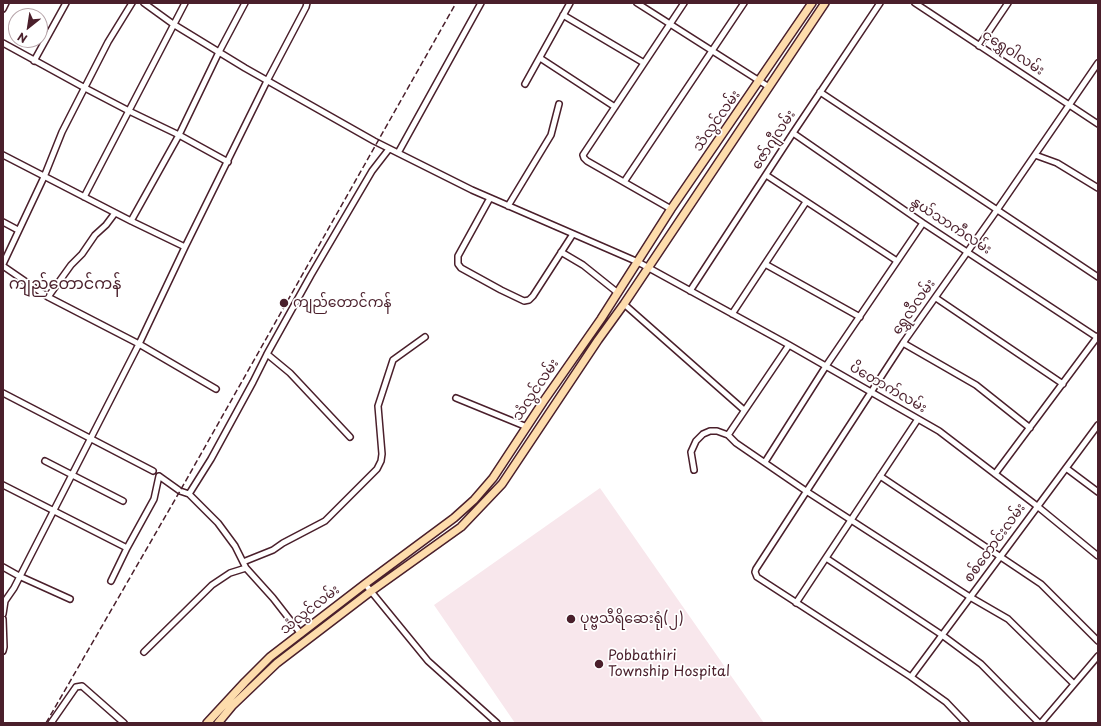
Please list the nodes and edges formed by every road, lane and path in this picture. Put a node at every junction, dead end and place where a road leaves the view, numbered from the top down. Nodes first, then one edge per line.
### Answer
1 (6, 3) edge
2 (66, 3) edge
3 (132, 3) edge
4 (144, 3) edge
5 (185, 3) edge
6 (246, 3) edge
7 (307, 3) edge
8 (481, 3) edge
9 (570, 3) edge
10 (637, 3) edge
11 (684, 3) edge
12 (744, 3) edge
13 (812, 3) edge
14 (825, 3) edge
15 (880, 3) edge
16 (915, 3) edge
17 (1008, 3) edge
18 (3, 9) edge
19 (563, 15) junction
20 (173, 24) junction
21 (670, 24) junction
22 (3, 43) edge
23 (979, 46) junction
24 (712, 51) junction
25 (219, 52) junction
26 (540, 58) junction
27 (34, 61) junction
28 (644, 63) junction
29 (1097, 66) edge
30 (267, 81) junction
31 (760, 81) junction
32 (525, 84) dead end
33 (769, 87) junction
34 (85, 88) junction
35 (820, 92) junction
36 (559, 104) dead end
37 (1069, 105) junction
38 (615, 107) junction
39 (129, 111) junction
40 (1098, 124) edge
41 (793, 133) junction
42 (179, 135) junction
43 (389, 148) junction
44 (398, 153) junction
45 (3, 155) edge
46 (1035, 155) junction
47 (228, 162) junction
48 (766, 175) junction
49 (44, 177) junction
50 (624, 182) junction
51 (1098, 188) edge
52 (84, 197) junction
53 (490, 198) junction
54 (806, 202) junction
55 (508, 206) junction
56 (671, 210) junction
57 (997, 210) junction
58 (115, 213) junction
59 (131, 221) junction
60 (3, 222) edge
61 (924, 223) junction
62 (18, 230) junction
63 (573, 234) junction
64 (185, 247) junction
65 (968, 251) junction
66 (561, 252) junction
67 (897, 261) junction
68 (638, 262) junction
69 (765, 264) junction
70 (3, 265) edge
71 (648, 267) junction
72 (1098, 277) edge
73 (690, 291) junction
74 (618, 293) junction
75 (48, 296) junction
76 (936, 298) junction
77 (624, 304) junction
78 (732, 314) junction
79 (860, 317) junction
80 (425, 337) dead end
81 (1098, 337) edge
82 (903, 343) junction
83 (139, 344) junction
84 (789, 345) junction
85 (267, 354) junction
86 (826, 366) junction
87 (1063, 384) junction
88 (216, 389) dead end
89 (871, 392) junction
90 (3, 393) edge
91 (456, 398) dead end
92 (744, 410) junction
93 (918, 419) junction
94 (1098, 424) edge
95 (527, 427) junction
96 (1030, 428) junction
97 (728, 435) junction
98 (350, 437) dead end
99 (90, 439) junction
100 (45, 461) dead end
101 (765, 462) junction
102 (1066, 468) junction
103 (694, 470) dead end
104 (153, 471) dead end
105 (995, 474) junction
106 (72, 475) junction
107 (880, 476) junction
108 (3, 485) edge
109 (806, 491) junction
110 (1098, 492) edge
111 (189, 494) junction
112 (123, 501) dead end
113 (1037, 506) junction
114 (53, 511) junction
115 (851, 520) junction
116 (127, 548) junction
117 (1000, 556) junction
118 (1098, 556) edge
119 (826, 558) junction
120 (243, 562) junction
121 (3, 567) edge
122 (246, 568) junction
123 (19, 576) junction
124 (111, 581) dead end
125 (365, 584) junction
126 (370, 592) junction
127 (970, 597) junction
128 (70, 599) dead end
129 (796, 603) junction
130 (3, 614) edge
131 (3, 619) edge
132 (301, 634) junction
133 (942, 635) junction
134 (1098, 641) edge
135 (3, 651) edge
136 (144, 652) dead end
137 (1098, 656) edge
138 (911, 677) junction
139 (244, 682) junction
140 (1074, 684) junction
141 (251, 688) junction
142 (51, 723) edge
143 (124, 723) edge
144 (207, 723) edge
145 (218, 723) edge
146 (497, 723) edge
147 (966, 723) edge
148 (1040, 723) edge

1 - 18 street
2 - 27 street
3 - 34 street
4 - 20 street, ပိတောက်လမ်း
5 - 20 street
6 - 25 street
7 - 30 street
8 - 44 street
9 - 19 street
10 - 21 street
11 - 21 street
12 - 24 street
13 - 31 main road, သံလွင်လမ်း
14 - 33 main road, သံလွင်လမ်း
15 - 35 street, ဇော်ဂျီလမ်း
16 - 23 street, ငုရွှေဝါလမ်း
17 - 23 street
19 - 26 street
19 - 28 street
20 - 25 street, ပိတောက်လမ်း
20 - 39 street
21 - 24 street
21 - 28 street
22 - 27 street
23 - 37 street, ငုရွှေဝါလမ်း
24 - 31 street
24 - 50 street
25 - 30 street, ပိတောက်လမ်း
25 - 42 street
26 - 32 street
26 - 38 street
27 - 34 street
28 - 38 street
29 - 37 street, ရွှေလီလမ်း
30 - 43 street, ပိတောက်လမ်း
30 - 47 street
31 - 33 street
31 - 56 main road, သံလွင်လမ်း
33 - 71 main road, သံလွင်လမ်း
34 - 39 street
34 - 49 street
35 - 41 street, ဇော်ဂျီလမ်း
35 - 57 street
36 - 55 street
37 - 40 street, ငုရွှေဝါလမ်း
37 - 46 street, ရွှေလီလမ်း
38 - 50 street
39 - 42 street
39 - 52 street
41 - 48 street, ဇော်ဂျီလမ်း
41 - 61 street, နွယ်သာကီလမ်း
42 - 47 street
42 - 59 street
43 - 44 street, ပိတောက်လမ်း
43 - 85 street
44 - 53 street, ပိတောက်လမ်း
45 - 49 street
46 - 51 street
46 - 57 street, ရွှေလီလမ်း
47 - 64 street
48 - 54 street
48 - 73 street, ဇော်ဂျီလမ်း
49 - 52 street
49 - 62 street
50 - 56 street
52 - 58 street
53 - 55 street, ပိတောက်လမ်း
53 - 66 street
54 - 67 street
54 - 69 street
55 - 63 street, ပိတောက်လမ်း
56 - 68 main road, သံလွင်လမ်း
57 - 65 street, ရွှေလီလမ်း
57 - 72 street
58 - 59 street
58 - 75 street
59 - 64 street
60 - 62 street
61 - 65 street, နွယ်သာကီလမ်း
61 - 67 street
62 - 70 street
63 - 66 street
63 - 68 street, ပိတောက်လမ်း
64 - 83 street
65 - 76 street, ရွှေလီလမ်း
65 - 81 street, နွယ်သာကီလမ်း
66 - 74 street
67 - 79 street
68 - 71 street, ပိတောက်လမ်း
68 - 74 main road, သံလွင်လမ်း
69 - 78 street
69 - 79 street
70 - 75 street
71 - 73 street, ပိတောက်လမ်း
71 - 77 main road, သံလွင်လမ်း
73 - 78 street, ပိတောက်လမ်း
74 - 95 main road, သံလွင်လမ်း
75 - 83 street
76 - 82 street, ရွှေလီလမ်း
76 - 87 street
77 - 92 street
77 - 126 main road, သံလွင်လမ်း
78 - 84 street, ပိတောက်လမ်း
79 - 86 street
80 - 120 street
81 - 87 street
82 - 89 street, ရွှေလီလမ်း
82 - 96 street
83 - 88 street
83 - 99 street
84 - 86 street, ပိတောက်လမ်း
84 - 92 street
85 - 98 street
85 - 111 street
86 - 89 street, ပိတောက်လမ်း
86 - 101 street
87 - 96 street
89 - 93 street, ပိတောက်လမ်း
89 - 109 street, ရွှေလီလမ်း
90 - 99 street
91 - 95 street
92 - 97 street
93 - 105 street, ပိတောက်လမ်း
93 - 107 street
94 - 102 street, စစ်တောင်းလမ်း
95 - 125 main road, သံလွင်လမ်း
96 - 105 street
97 - 101 street
97 - 103 street
99 - 104 street
99 - 106 street
100 - 106 street
101 - 109 street
102 - 110 street
102 - 113 street, စစ်တောင်းလမ်း
105 - 113 street, ပိတောက်လမ်း
106 - 112 street
106 - 114 street
107 - 115 street
107 - 117 street
108 - 114 street
109 - 115 street
109 - 129 street, ရွှေလီလမ်း
111 - 116 street
111 - 120 street
113 - 117 street, စစ်တောင်းလမ်း
113 - 118 street, ပိတောက်လမ်း
114 - 116 street
114 - 123 street
115 - 119 street
115 - 127 street
116 - 124 street
117 - 127 street, စစ်တောင်းလမ်း
117 - 134 street
119 - 129 street
119 - 133 street
120 - 122 street
121 - 123 street
122 - 132 street
122 - 136 street
123 - 128 street
123 - 130 street
125 - 126 street
125 - 132 main road, သံလွင်လမ်း
126 - 141 main road, သံလွင်လမ်း
126 - 146 street
127 - 133 street, စစ်တောင်းလမ်း
127 - 140 street
129 - 138 street
131 - 135 street
132 - 139 main road, သံလွင်လမ်း
133 - 138 street, စစ်တောင်းလမ်း
133 - 148 street
137 - 140 street
138 - 147 street
139 - 141 main road
139 - 144 main road, သံလွင်လမ်း
140 - 148 street
141 - 145 main road, သံလွင်လမ်း
142 - 143 street

